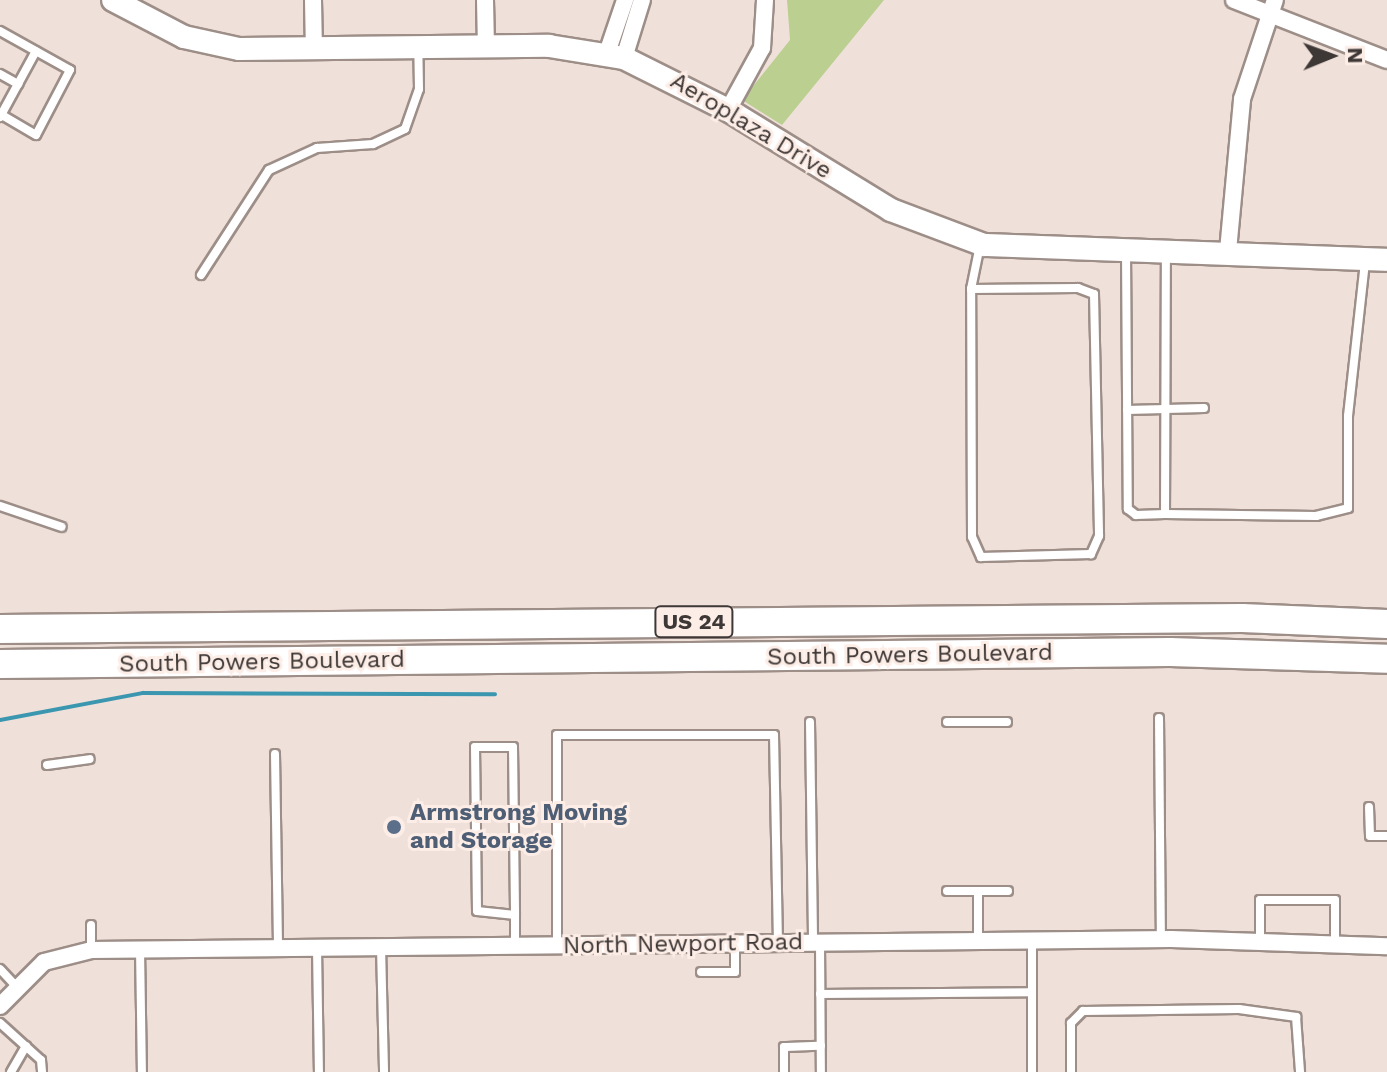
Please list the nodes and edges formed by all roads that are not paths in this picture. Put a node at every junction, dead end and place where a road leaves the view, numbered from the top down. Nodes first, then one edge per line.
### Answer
1 (113, 0) edge
2 (313, 0) edge
3 (485, 0) edge
4 (625, 0) edge
5 (642, 0) edge
6 (765, 0) edge
7 (1234, 0) edge
8 (1273, 8) edge
9 (0, 31) edge
10 (486, 47) junction
11 (418, 49) junction
12 (36, 51) junction
13 (314, 51) junction
14 (616, 55) junction
15 (1387, 60) edge
16 (0, 74) edge
17 (18, 84) junction
18 (728, 110) junction
19 (0, 116) edge
20 (980, 244) junction
21 (1126, 250) junction
22 (1166, 250) junction
23 (1228, 251) junction
24 (1376, 258) edge
25 (201, 275) dead end
26 (971, 289) junction
27 (1204, 408) dead end
28 (1166, 409) junction
29 (1127, 410) junction
30 (0, 506) edge
31 (1165, 514) junction
32 (62, 527) dead end
33 (1387, 624) edge
34 (0, 629) edge
35 (1387, 659) edge
36 (0, 664) edge
37 (1159, 718) dead end
38 (810, 722) dead end
39 (947, 722) dead end
40 (1007, 722) dead end
41 (275, 754) dead end
42 (90, 759) dead end
43 (47, 765) dead end
44 (1369, 807) dead end
45 (1387, 836) edge
46 (947, 891) dead end
47 (978, 891) junction
48 (1008, 891) dead end
49 (515, 915) junction
50 (91, 925) dead end
51 (1161, 939) junction
52 (978, 941) junction
53 (1032, 941) junction
54 (1260, 941) junction
55 (735, 943) junction
56 (778, 943) junction
57 (816, 943) junction
58 (1335, 943) junction
59 (515, 945) junction
60 (557, 945) junction
61 (1387, 946) edge
62 (317, 947) junction
63 (381, 947) junction
64 (278, 948) junction
65 (140, 949) junction
66 (91, 950) junction
67 (0, 969) edge
68 (701, 972) dead end
69 (16, 986) junction
70 (1032, 992) junction
71 (820, 994) junction
72 (0, 1006) edge
73 (0, 1023) edge
74 (26, 1046) junction
75 (821, 1046) junction
76 (11, 1072) edge
77 (42, 1072) edge
78 (142, 1072) edge
79 (319, 1072) edge
80 (384, 1072) edge
81 (784, 1072) edge
82 (821, 1072) edge
83 (1032, 1072) edge
84 (1071, 1072) edge
85 (1300, 1072) edge

1 - 13 street, Aeroplaza Drive
2 - 13 street
3 - 10 street
4 - 14 street
5 - 14 street
6 - 18 street
7 - 8 street
8 - 15 street
8 - 23 street
9 - 12 lane
10 - 11 street, Aeroplaza Drive
10 - 14 street, Aeroplaza Drive
11 - 13 street, Aeroplaza Drive
11 - 25 lane
12 - 17 lane
12 - 19 lane
14 - 18 street, Aeroplaza Drive
16 - 17 lane
17 - 19 lane
18 - 20 street, Aeroplaza Drive
20 - 21 street, Aeroplaza Drive
20 - 26 lane
21 - 22 street, Aeroplaza Drive
21 - 29 lane
22 - 23 street, Aeroplaza Drive
22 - 28 lane
23 - 24 street, Aeroplaza Drive
24 - 31 lane
26 - 26 lane
27 - 28 lane
28 - 29 lane
28 - 31 lane
29 - 31 lane
30 - 32 lane
33 - 34 highway, South Powers Boulevard / US 24
35 - 36 highway, South Powers Boulevard / US 24
37 - 51 lane
38 - 57 lane
39 - 40 lane
41 - 64 lane
42 - 43 lane
44 - 45 lane
46 - 47 lane
47 - 48 lane
47 - 52 lane
49 - 49 lane
49 - 59 lane
50 - 66 lane
51 - 53 street, North Newport Road
51 - 54 street, North Newport Road
52 - 53 street, North Newport Road
52 - 57 street, North Newport Road
53 - 70 lane
54 - 58 street, North Newport Road
54 - 58 lane
55 - 56 street, North Newport Road
55 - 60 street, North Newport Road
55 - 68 lane
56 - 57 street, North Newport Road
56 - 60 lane
57 - 71 lane
58 - 61 street, North Newport Road
59 - 60 street, North Newport Road
59 - 63 street, North Newport Road
62 - 63 street, North Newport Road
62 - 64 street, North Newport Road
62 - 79 lane
63 - 80 lane
64 - 65 street, North Newport Road
65 - 66 street, North Newport Road
65 - 78 lane
66 - 69 street, North Newport Road
67 - 69 lane
69 - 72 street, North Newport Road
70 - 71 lane
70 - 83 lane
71 - 75 lane
73 - 74 lane
74 - 76 lane
74 - 77 lane
75 - 81 lane
75 - 82 lane
84 - 85 lane

